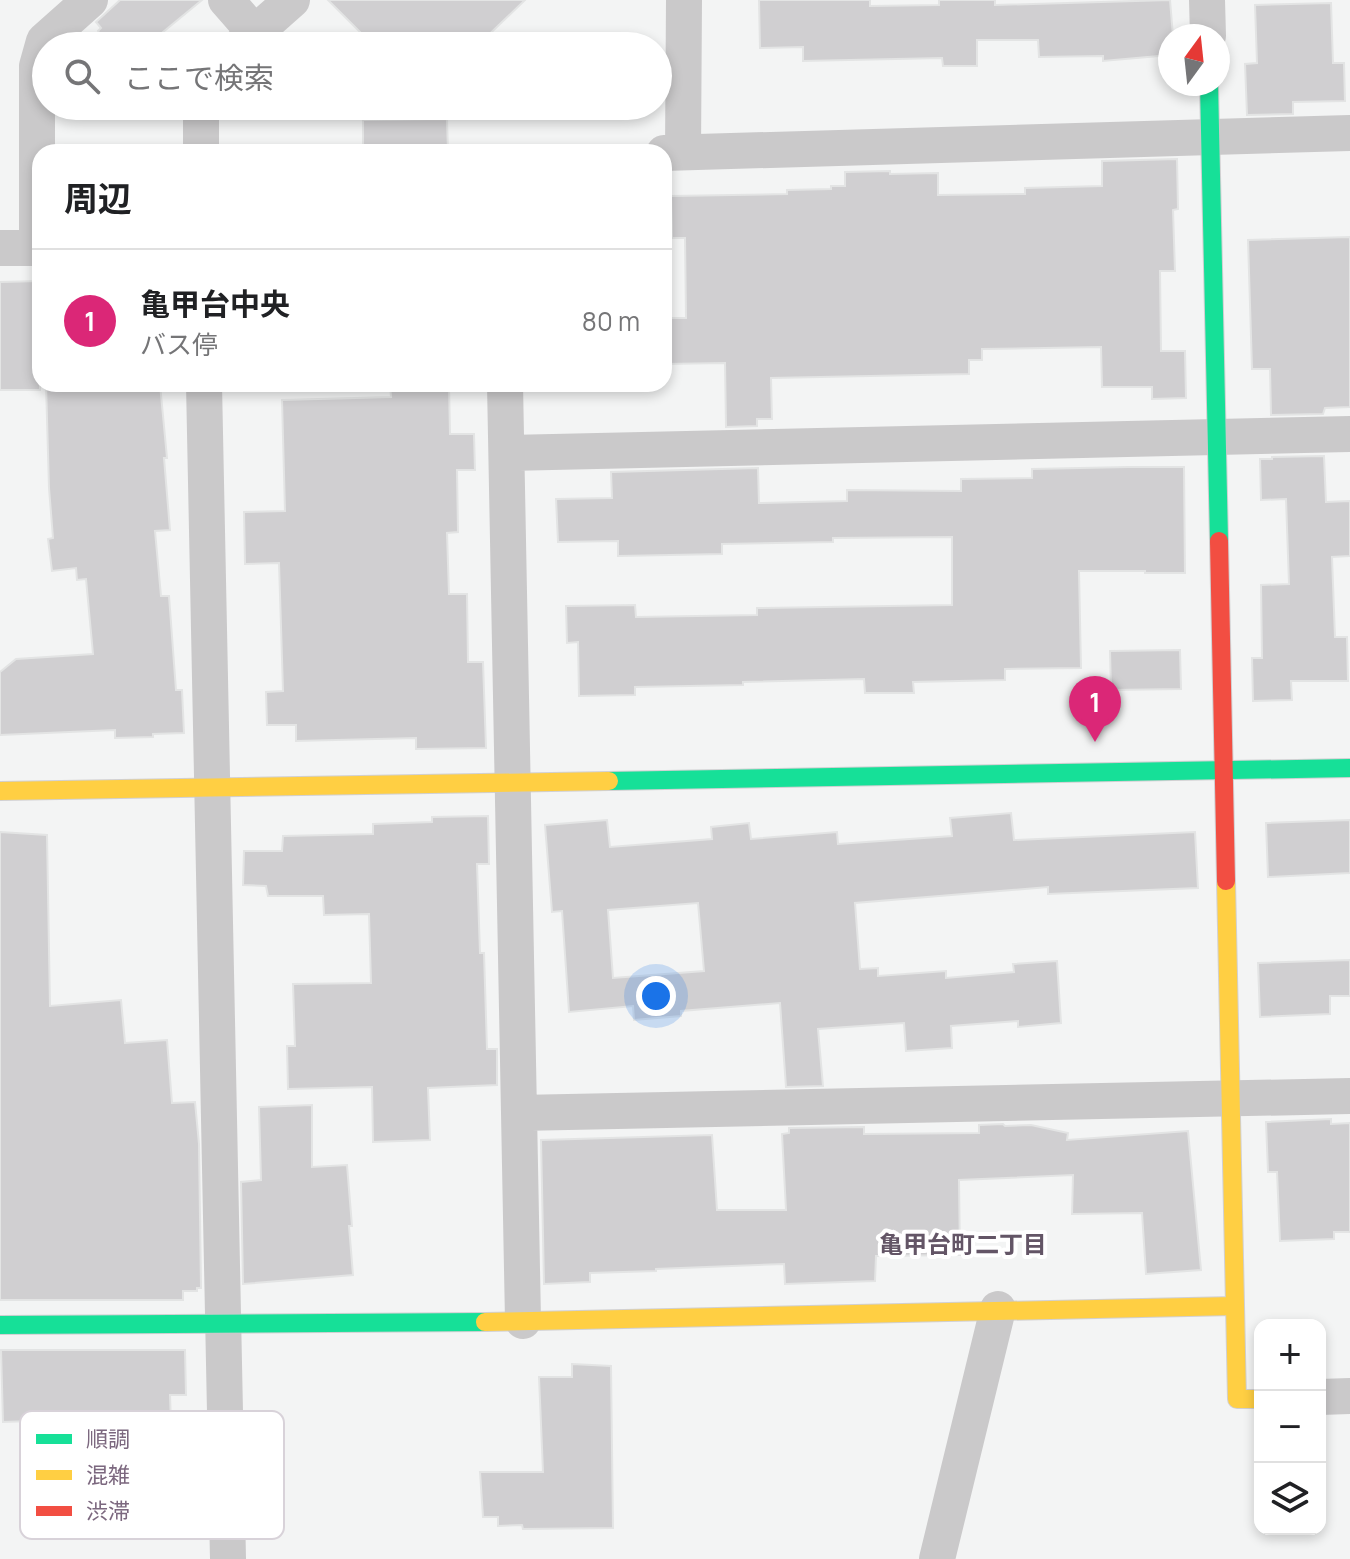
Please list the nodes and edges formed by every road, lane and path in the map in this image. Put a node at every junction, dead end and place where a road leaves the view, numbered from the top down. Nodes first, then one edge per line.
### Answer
1 (90, 0) edge
2 (226, 0) edge
3 (292, 0) edge
4 (684, 0) edge
5 (1207, 0) edge
6 (1208, 24) edge
7 (54, 32) edge
8 (243, 32) edge
9 (255, 32) edge
10 (1209, 96) edge
11 (37, 120) edge
12 (201, 120) edge
13 (1350, 133) edge
14 (1210, 137) junction
15 (37, 144) edge
16 (201, 144) edge
17 (673, 152) edge
18 (0, 248) edge
19 (32, 248) edge
20 (204, 392) edge
21 (505, 392) edge
22 (1350, 434) edge
23 (1217, 437) junction
24 (507, 453) junction
25 (1350, 768) edge
26 (1223, 771) junction
27 (512, 782) junction
28 (214, 788) junction
29 (0, 791) edge
30 (1350, 1096) edge
31 (1231, 1099) junction
32 (519, 1113) junction
33 (1234, 1306) junction
34 (998, 1309) junction
35 (523, 1321) junction
36 (0, 1325) edge
37 (223, 1325) junction
38 (1350, 1396) edge
39 (1326, 1397) edge
40 (1254, 1399) edge
41 (225, 1411) edge
42 (228, 1539) edge
43 (228, 1559) edge
44 (937, 1559) edge

1 - 7 street
2 - 8 street
3 - 9 street
4 - 17 street
5 - 6 street
10 - 14 street
11 - 15 street
12 - 16 street
13 - 14 street
14 - 17 street
14 - 23 street
18 - 19 street
20 - 28 street
21 - 24 street
22 - 23 street
23 - 24 street
23 - 26 street
24 - 27 street
25 - 26 street
26 - 27 street
26 - 31 street
27 - 28 street
27 - 32 street
28 - 29 street
28 - 37 street
30 - 31 street
31 - 32 street
31 - 33 street
32 - 35 street
33 - 34 street
33 - 40 street
34 - 35 street
34 - 44 street
35 - 37 street
36 - 37 street
37 - 41 street
38 - 39 street
42 - 43 street

